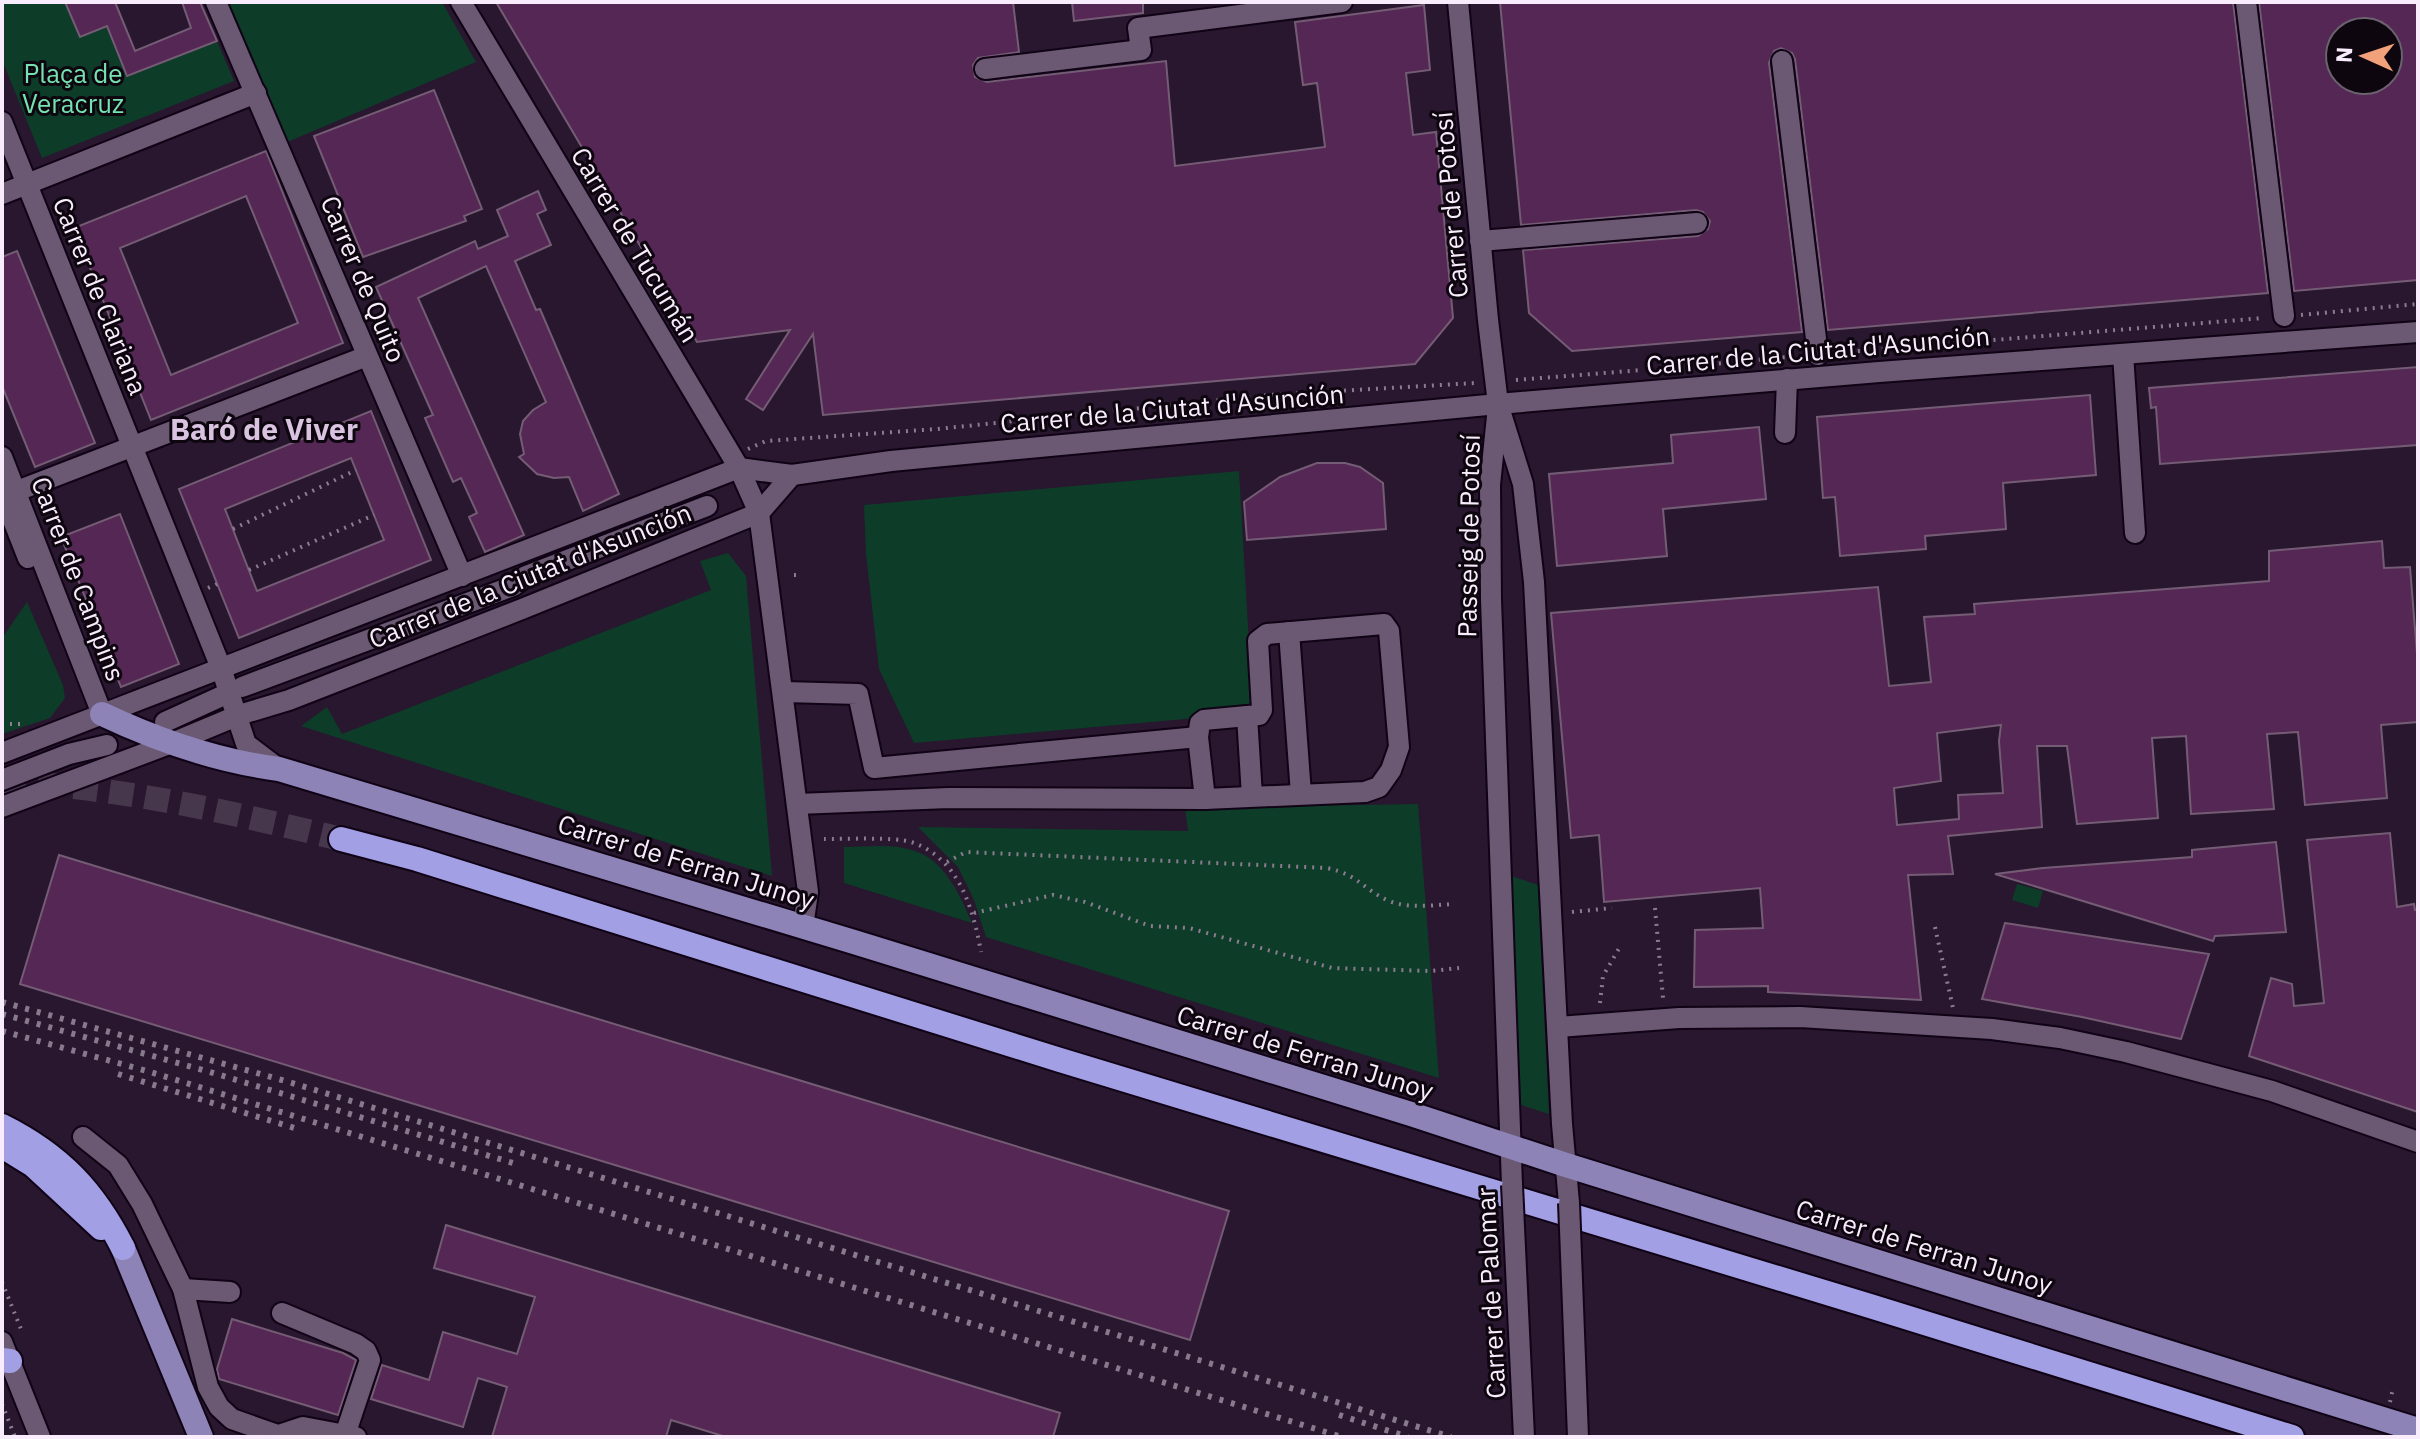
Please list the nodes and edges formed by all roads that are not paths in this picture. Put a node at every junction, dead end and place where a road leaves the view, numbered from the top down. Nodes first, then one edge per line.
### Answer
1 (216, 2) edge
2 (461, 2) edge
3 (1342, 2) edge
4 (1458, 2) edge
5 (2246, 2) edge
6 (1782, 61) dead end
7 (985, 69) dead end
8 (256, 93) junction
9 (2, 122) edge
10 (26, 184) junction
11 (2, 194) edge
12 (1697, 223) dead end
13 (1480, 241) junction
14 (2284, 316) road end
15 (2418, 332) edge
16 (2123, 354) junction
17 (1818, 355) road end
18 (367, 356) junction
19 (1787, 379) junction
20 (1498, 404) junction
21 (1785, 433) dead end
22 (133, 448) junction
23 (2, 457) edge
24 (739, 468) junction
25 (792, 475) junction
26 (9, 492) edge
27 (707, 506) dead end
28 (759, 513) junction
29 (2135, 533) dead end
30 (462, 576) junction
31 (1289, 632) junction
32 (221, 668) junction
33 (242, 687) dead end
34 (784, 692) junction
35 (222, 696) dead end
36 (102, 714) junction
37 (239, 715) junction
38 (1247, 716) junction
39 (171, 728) junction
40 (1198, 737) junction
41 (107, 745) dead end
42 (2, 753) edge
43 (279, 769) junction
44 (2, 780) edge
45 (1301, 794) junction
46 (1252, 796) junction
47 (1205, 799) junction
48 (797, 804) junction
49 (2, 807) edge
50 (341, 839) tunnel mouth
51 (803, 927) junction
52 (1558, 1027) junction
53 (2, 1126) edge
54 (83, 1137) dead end
55 (2418, 1142) edge
56 (2, 1146) edge
57 (1512, 1146) junction
58 (1566, 1165) junction
59 (123, 1248) junction
60 (183, 1289) junction
61 (230, 1292) dead end
62 (282, 1313) dead end
63 (5, 1354) edge
64 (2418, 1430) edge
65 (281, 1436) edge
66 (351, 1436) edge
67 (40, 1437) edge
68 (201, 1437) edge
69 (1524, 1437) edge
70 (1578, 1437) edge
71 (2292, 1437) edge

1 - 8 street, Carrer de Quito
2 - 24 street, Carrer de Tucumán
3 - 7 street
4 - 13 street, Carrer de Potosí
5 - 14 street
6 - 17 street
8 - 10 street
8 - 18 street, Carrer de Quito
9 - 10 street, Carrer de Clariana
10 - 11 street
10 - 22 street, Carrer de Clariana
12 - 13 street
13 - 20 street, Carrer de Potosí
15 - 16 street, Carrer de la Ciutat d'Asunción
16 - 19 street, Carrer de la Ciutat d'Asunción
16 - 29 street
18 - 22 street
18 - 30 street, Carrer de Quito
19 - 20 street, Carrer de la Ciutat d'Asunción
19 - 21 street
20 - 25 street, Carrer de la Ciutat d'Asunción
20 - 52 street, Passeig de Potosí
20 - 57 street, Passeig de Potosí
22 - 26 street
22 - 32 street, Carrer de Clariana
23 - 26 street, Carrer de Campins
24 - 25 street
24 - 28 street, Carrer de Tucumán
24 - 30 street, Carrer de la Ciutat d'Asunción
25 - 28 street, Carrer de la Ciutat d'Asunción
26 - 36 street, Carrer de Campins
27 - 33 street, Carrer de la Ciutat d'Asunción
28 - 34 street, Carrer de Tucumán
28 - 37 street, Carrer de la Ciutat d'Asunción
30 - 32 street, Carrer de la Ciutat d'Asunción
31 - 38 street
31 - 45 street
31 - 45 street
32 - 36 street, Carrer de la Ciutat d'Asunción
32 - 37 street, Carrer de Clariana
34 - 40 street
34 - 48 street, Carrer de Tucumán
35 - 39 street, Carrer de la Ciutat d'Asunción
36 - 39 main road, Carrer de Ferran Junoy
36 - 42 street, Carrer de la Ciutat d'Asunción
37 - 39 street, Carrer de la Ciutat d'Asunción
37 - 43 street, Carrer de Clariana
38 - 40 street
38 - 46 street
39 - 43 main road, Carrer de Ferran Junoy
39 - 49 street, Carrer de la Ciutat d'Asunción
40 - 47 street
41 - 44 street
43 - 51 main road, Carrer de Ferran Junoy
45 - 46 street
46 - 47 street
47 - 48 street
48 - 51 street, Carrer de Tucumán
50 - 71 highway
51 - 57 main road, Carrer de Ferran Junoy
52 - 55 street
52 - 58 street, Passeig de Potosí
53 - 59 highway
54 - 60 street
56 - 59 highway
57 - 58 main road, Carrer de Ferran Junoy
57 - 69 street, Carrer de Palomar, bridge
58 - 64 main road, Carrer de Ferran Junoy
58 - 70 street, bridge
59 - 68 main road
60 - 61 street
60 - 65 street
62 - 66 street
63 - 67 street
65 - 66 street

